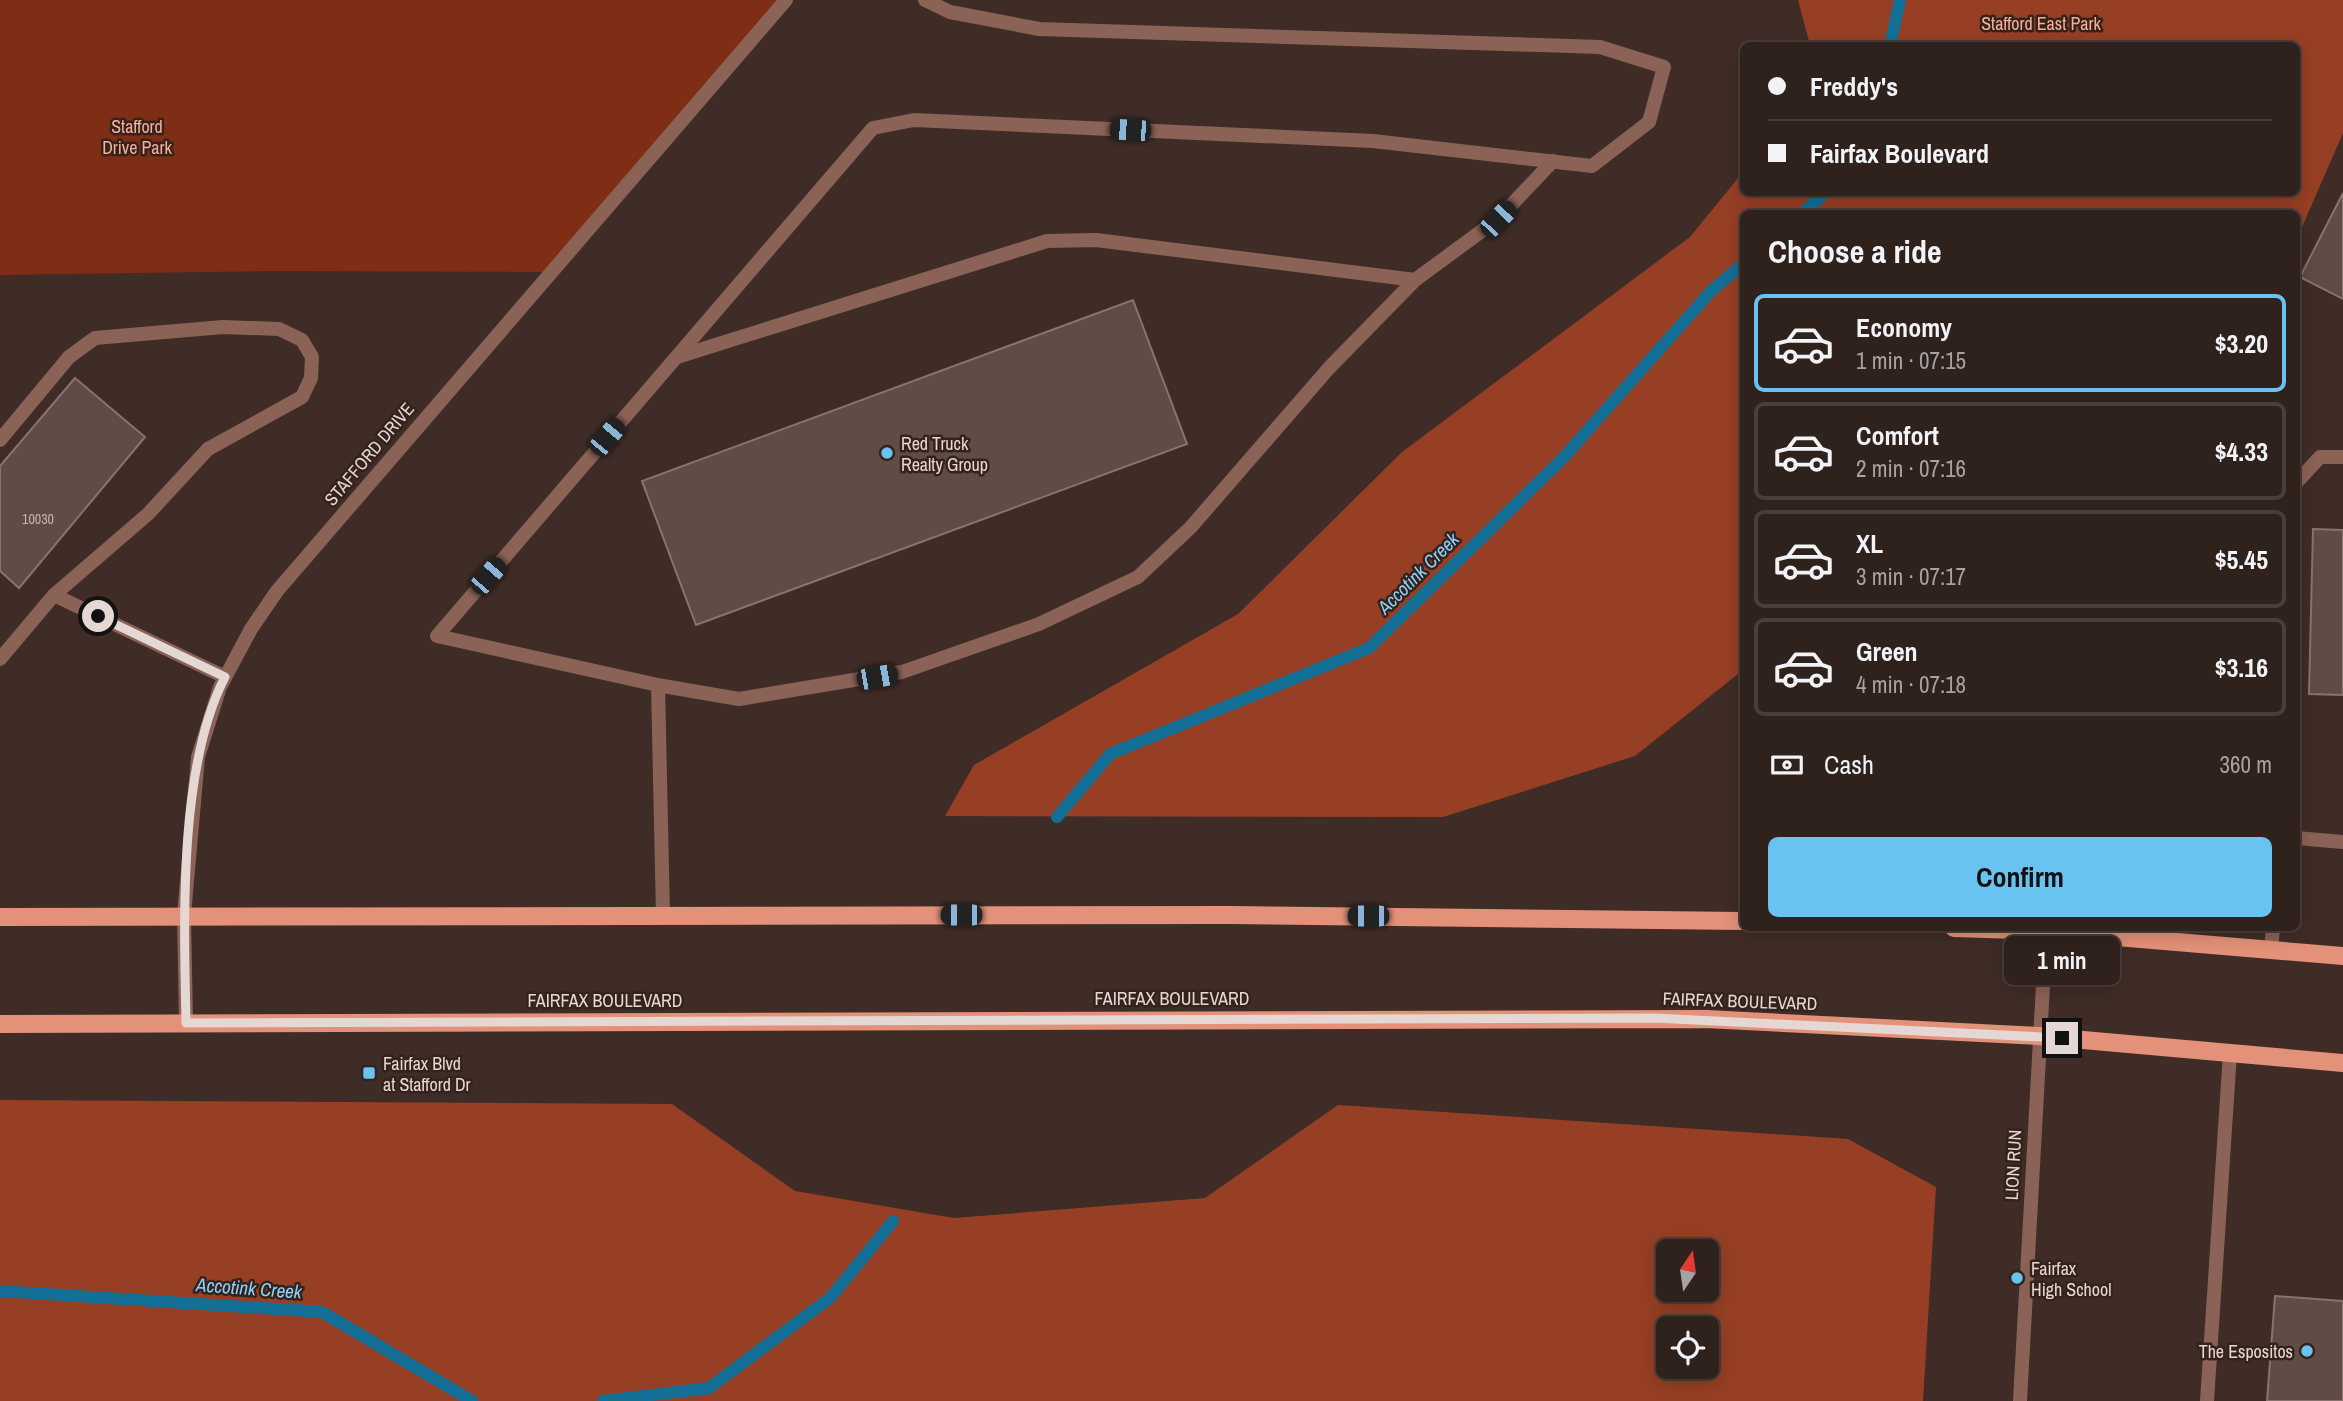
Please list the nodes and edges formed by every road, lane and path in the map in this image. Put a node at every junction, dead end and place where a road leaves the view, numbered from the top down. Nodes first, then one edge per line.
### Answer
1 (786, 0) edge
2 (925, 0) edge
3 (1553, 161) junction
4 (1415, 280) junction
5 (676, 357) junction
6 (0, 440) edge
7 (2343, 457) edge
8 (2300, 479) edge
9 (54, 595) junction
10 (0, 659) edge
11 (225, 677) junction
12 (657, 685) junction
13 (2300, 838) edge
14 (2343, 842) edge
15 (184, 915) junction
16 (663, 915) junction
17 (0, 916) edge
18 (1740, 921) edge
19 (2046, 931) edge
20 (2067, 931) edge
21 (2273, 931) edge
22 (2270, 950) junction
23 (2343, 956) edge
24 (186, 1023) junction
25 (0, 1024) edge
26 (2038, 1036) junction
27 (2230, 1054) junction
28 (2343, 1063) edge
29 (2020, 1401) edge
30 (2207, 1401) edge

1 - 11 street, STAFFORD DRIVE
2 - 3 street
3 - 4 street
3 - 5 street
4 - 5 street
4 - 12 street
5 - 12 street
6 - 9 street
7 - 8 street
9 - 10 street
9 - 11 street
11 - 15 street, STAFFORD DRIVE
12 - 16 street
13 - 14 street
15 - 16 main road
15 - 17 main road
15 - 24 street, STAFFORD DRIVE
16 - 18 main road
19 - 26 street, LION RUN
20 - 22 main road
21 - 22 street
22 - 23 main road
24 - 25 main road, FAIRFAX BOULEVARD
24 - 26 main road, FAIRFAX BOULEVARD
26 - 27 main road, FAIRFAX BOULEVARD
26 - 29 street, LION RUN
27 - 28 main road, FAIRFAX BOULEVARD
27 - 30 street

